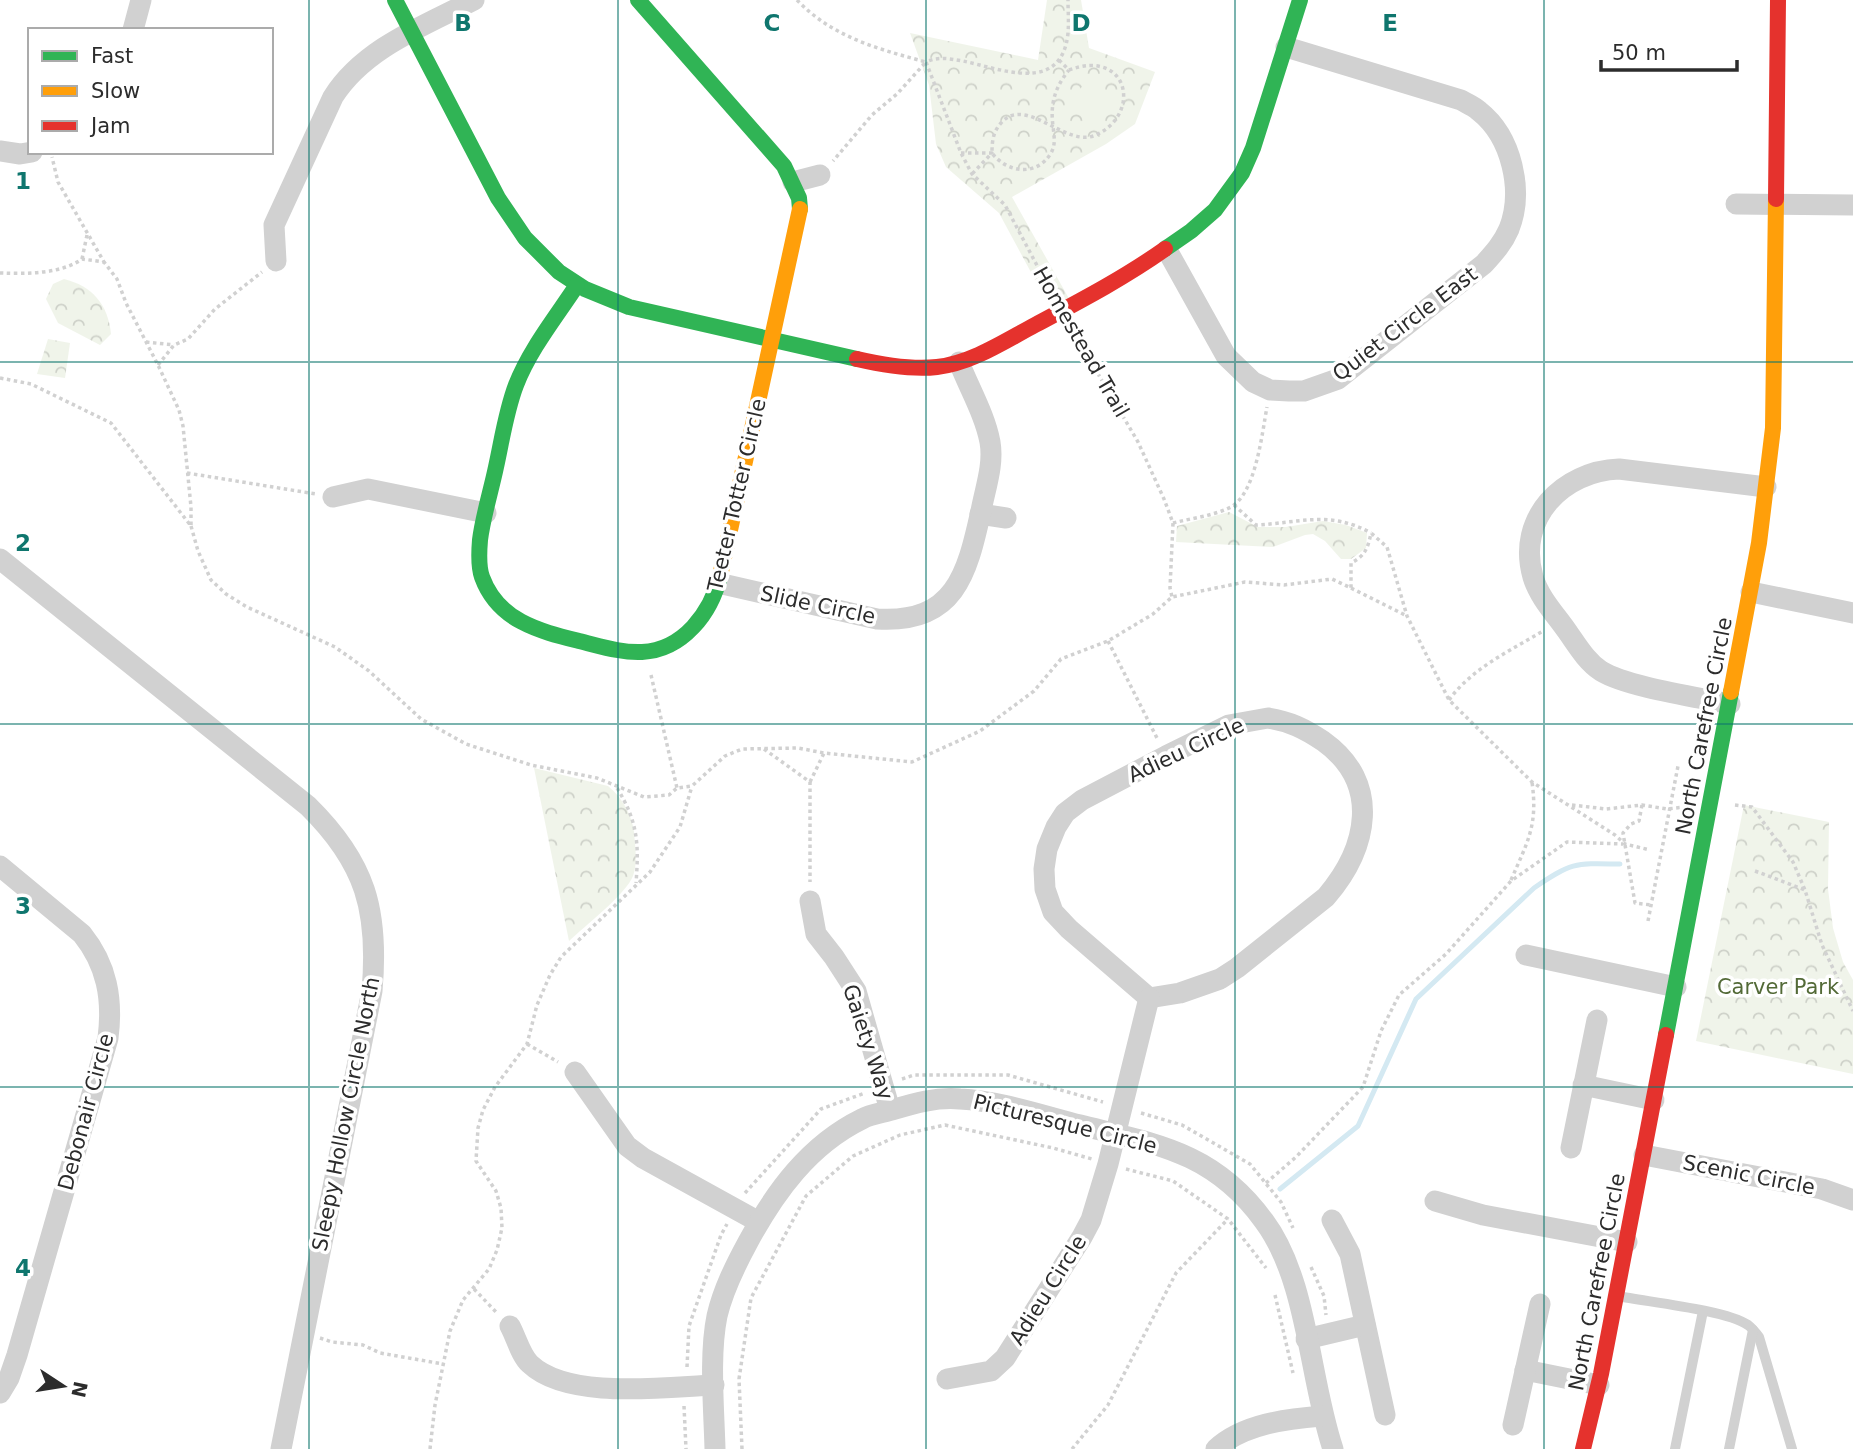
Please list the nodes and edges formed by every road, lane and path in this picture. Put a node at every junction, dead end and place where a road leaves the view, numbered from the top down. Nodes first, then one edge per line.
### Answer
1 (141, 0) edge
2 (395, 0) edge
3 (474, 0) edge
4 (638, 0) edge
5 (797, 0) edge
6 (1068, 0) edge
7 (1300, 0) edge
8 (1778, 0) edge
9 (134, 28) edge
10 (414, 31) junction
11 (1286, 47) junction
12 (1059, 60) junction
13 (926, 62) junction
14 (1069, 70) junction
15 (1053, 127) junction
16 (0, 151) edge
17 (28, 153) edge
18 (961, 153) junction
19 (992, 153) junction
20 (51, 154) edge
21 (972, 174) junction
22 (820, 176) joint
23 (793, 182) junction
24 (1736, 205) dead end
25 (1776, 205) junction
26 (1853, 205) edge
27 (87, 235) junction
28 (1167, 250) junction
29 (82, 259) junction
30 (275, 261) joint
31 (104, 262) junction
32 (0, 273) edge
33 (577, 285) junction
34 (1061, 310) junction
35 (773, 339) junction
36 (146, 342) junction
37 (174, 345) junction
38 (959, 362) junction
39 (159, 365) junction
40 (0, 378) edge
41 (1270, 390) junction
42 (187, 473) junction
43 (1766, 487) junction
44 (333, 497) joint
45 (1234, 505) junction
46 (486, 513) junction
47 (980, 514) junction
48 (1006, 518) dead end
49 (1173, 523) junction
50 (191, 526) junction
51 (1371, 533) junction
52 (0, 559) edge
53 (718, 583) junction
54 (1350, 588) junction
55 (1751, 592) junction
56 (1172, 597) junction
57 (1853, 613) edge
58 (1407, 616) junction
59 (1560, 622) junction
60 (1108, 642) junction
61 (646, 652) junction
62 (1449, 700) junction
63 (1730, 704) junction
64 (763, 747) junction
65 (824, 753) junction
66 (1166, 756) junction
67 (1678, 766) dead end
68 (810, 782) junction
69 (1532, 782) junction
70 (692, 786) junction
71 (617, 788) junction
72 (677, 788) junction
73 (1570, 805) junction
74 (1642, 806) junction
75 (1752, 807) dead end
76 (1670, 809) junction
77 (1625, 844) junction
78 (1650, 850) dead end
79 (0, 866) edge
80 (1755, 870) dead end
81 (1511, 881) junction
82 (636, 883) junction
83 (1805, 890) junction
84 (810, 901) joint
85 (1651, 905) junction
86 (1648, 921) dead end
87 (1526, 955) dead end
88 (1676, 987) junction
89 (1149, 998) junction
90 (1853, 1011) edge
91 (1597, 1020) dead end
92 (527, 1044) junction
93 (575, 1073) joint
94 (1583, 1085) junction
95 (884, 1086) junction
96 (1654, 1100) junction
97 (1121, 1108) junction
98 (890, 1110) junction
99 (1114, 1134) junction
100 (1571, 1148) dead end
101 (1644, 1154) junction
102 (1108, 1164) junction
103 (1266, 1182) junction
104 (1853, 1200) edge
105 (1435, 1201) dead end
106 (736, 1209) junction
107 (1228, 1219) junction
108 (1332, 1220) dead end
109 (759, 1222) junction
110 (1297, 1237) dead end
111 (1627, 1242) junction
112 (1308, 1261) dead end
113 (1270, 1273) dead end
114 (1273, 1287) dead end
115 (474, 1289) junction
116 (1616, 1296) junction
117 (1540, 1304) dead end
118 (1703, 1311) junction
119 (1365, 1325) junction
120 (510, 1326) joint
121 (1753, 1330) junction
122 (305, 1333) junction
123 (1328, 1334) junction
124 (1306, 1339) junction
125 (443, 1364) junction
126 (1525, 1370) junction
127 (947, 1379) dead end
128 (1295, 1382) dead end
129 (714, 1385) junction
130 (1599, 1385) junction
131 (685, 1386) junction
132 (0, 1393) edge
133 (1385, 1415) dead end
134 (1322, 1416) junction
135 (1513, 1425) dead end
136 (281, 1449) edge
137 (430, 1449) edge
138 (686, 1449) edge
139 (715, 1449) edge
140 (742, 1449) edge
141 (1072, 1449) edge
142 (1216, 1449) edge
143 (1333, 1449) edge
144 (1583, 1449) edge
145 (1675, 1449) edge
146 (1729, 1449) edge
147 (1792, 1449) edge

1 - 9 street
2 - 10 street
3 - 10 street
4 - 23 street, Teeter Totter Circle
5 - 13 path
6 - 12 path
7 - 11 street
8 - 25 street, North Carefree Circle
10 - 30 street
10 - 33 street
11 - 28 street
11 - 41 street, Quiet Circle East
12 - 13 path
12 - 14 path
13 - 18 path, Homestead Trail
13 - 22 path
14 - 15 path
14 - 15 path
15 - 19 path
15 - 19 path
16 - 17 street
18 - 19 path
18 - 21 path, Homestead Trail
19 - 21 path
20 - 27 path
21 - 34 path, Homestead Trail
22 - 23 street
23 - 35 street, Teeter Totter Circle
24 - 25 street
25 - 26 street
25 - 43 street, North Carefree Circle
27 - 29 path
27 - 31 path
28 - 34 street
28 - 41 street
29 - 31 path
29 - 32 path
30 - 37 path
31 - 36 path
33 - 35 street
33 - 46 street, Teeter Totter Circle
34 - 38 street
34 - 49 path, Homestead Trail
35 - 38 street
35 - 53 street, Teeter Totter Circle
36 - 37 path
36 - 39 path
37 - 39 path
38 - 47 street, Slide Circle
39 - 42 path
40 - 50 path
41 - 45 path
42 - 44 path
42 - 50 path
43 - 55 street, North Carefree Circle
43 - 59 street
44 - 46 street
45 - 49 path
45 - 51 path
46 - 61 street, Teeter Totter Circle
47 - 48 street
47 - 53 street, Slide Circle
49 - 56 path, Homestead Trail
50 - 71 path
51 - 54 path
51 - 58 path
52 - 122 street, Sleepy Hollow Circle North
53 - 61 street, Teeter Totter Circle
54 - 56 path
54 - 58 path
55 - 57 street
55 - 63 street, North Carefree Circle
56 - 60 path
58 - 62 path
59 - 62 path
59 - 63 street
60 - 65 path
60 - 66 path
61 - 72 path
62 - 69 path
63 - 88 street, North Carefree Circle
64 - 65 path
64 - 68 path
64 - 70 path
65 - 68 path
66 - 89 street, Adieu Circle
66 - 89 street, Adieu Circle
67 - 76 path
68 - 84 path
69 - 73 path
69 - 81 path
70 - 72 path
70 - 82 path
71 - 72 path
71 - 82 path
73 - 74 path
73 - 77 path
74 - 76 path
74 - 77 path
75 - 83 path
76 - 85 path
77 - 78 path
77 - 81 path
77 - 85 path
79 - 132 street, Debonair Circle
80 - 83 path
81 - 103 path
82 - 92 path
83 - 90 path
84 - 95 street, Gaiety Way
85 - 86 path
87 - 88 street
88 - 96 street, North Carefree Circle
89 - 97 street, Adieu Circle
91 - 94 street
92 - 93 path
92 - 115 path
93 - 106 street
94 - 96 street
94 - 100 street
95 - 97 path
95 - 98 street, Gaiety Way
95 - 106 path
96 - 101 street, North Carefree Circle
97 - 99 street, Adieu Circle
97 - 103 path
98 - 99 street, Picturesque Circle
98 - 109 street, Picturesque Circle
99 - 102 street, Adieu Circle
99 - 124 street, Picturesque Circle
101 - 104 street, Scenic Circle
101 - 111 street, North Carefree Circle
102 - 107 path
102 - 127 street, Adieu Circle
102 - 140 path
103 - 110 path
105 - 111 street
106 - 109 street
106 - 131 path
107 - 113 path
107 - 141 path
108 - 119 street
109 - 129 street, Picturesque Circle
111 - 116 street, North Carefree Circle
112 - 123 path
114 - 128 path
115 - 120 path
115 - 125 path
116 - 118 lane
116 - 130 street, North Carefree Circle
117 - 126 street
118 - 121 lane
118 - 145 lane
119 - 123 street
119 - 133 street
120 - 131 street
121 - 146 lane
121 - 147 lane
122 - 125 path
122 - 136 street, Sleepy Hollow Circle North
123 - 124 street
124 - 134 street, Picturesque Circle
125 - 137 path
126 - 130 street
126 - 135 street
129 - 131 street
129 - 139 street, Picturesque Circle
130 - 144 street, North Carefree Circle
131 - 138 path
134 - 142 street
134 - 143 street, Picturesque Circle

